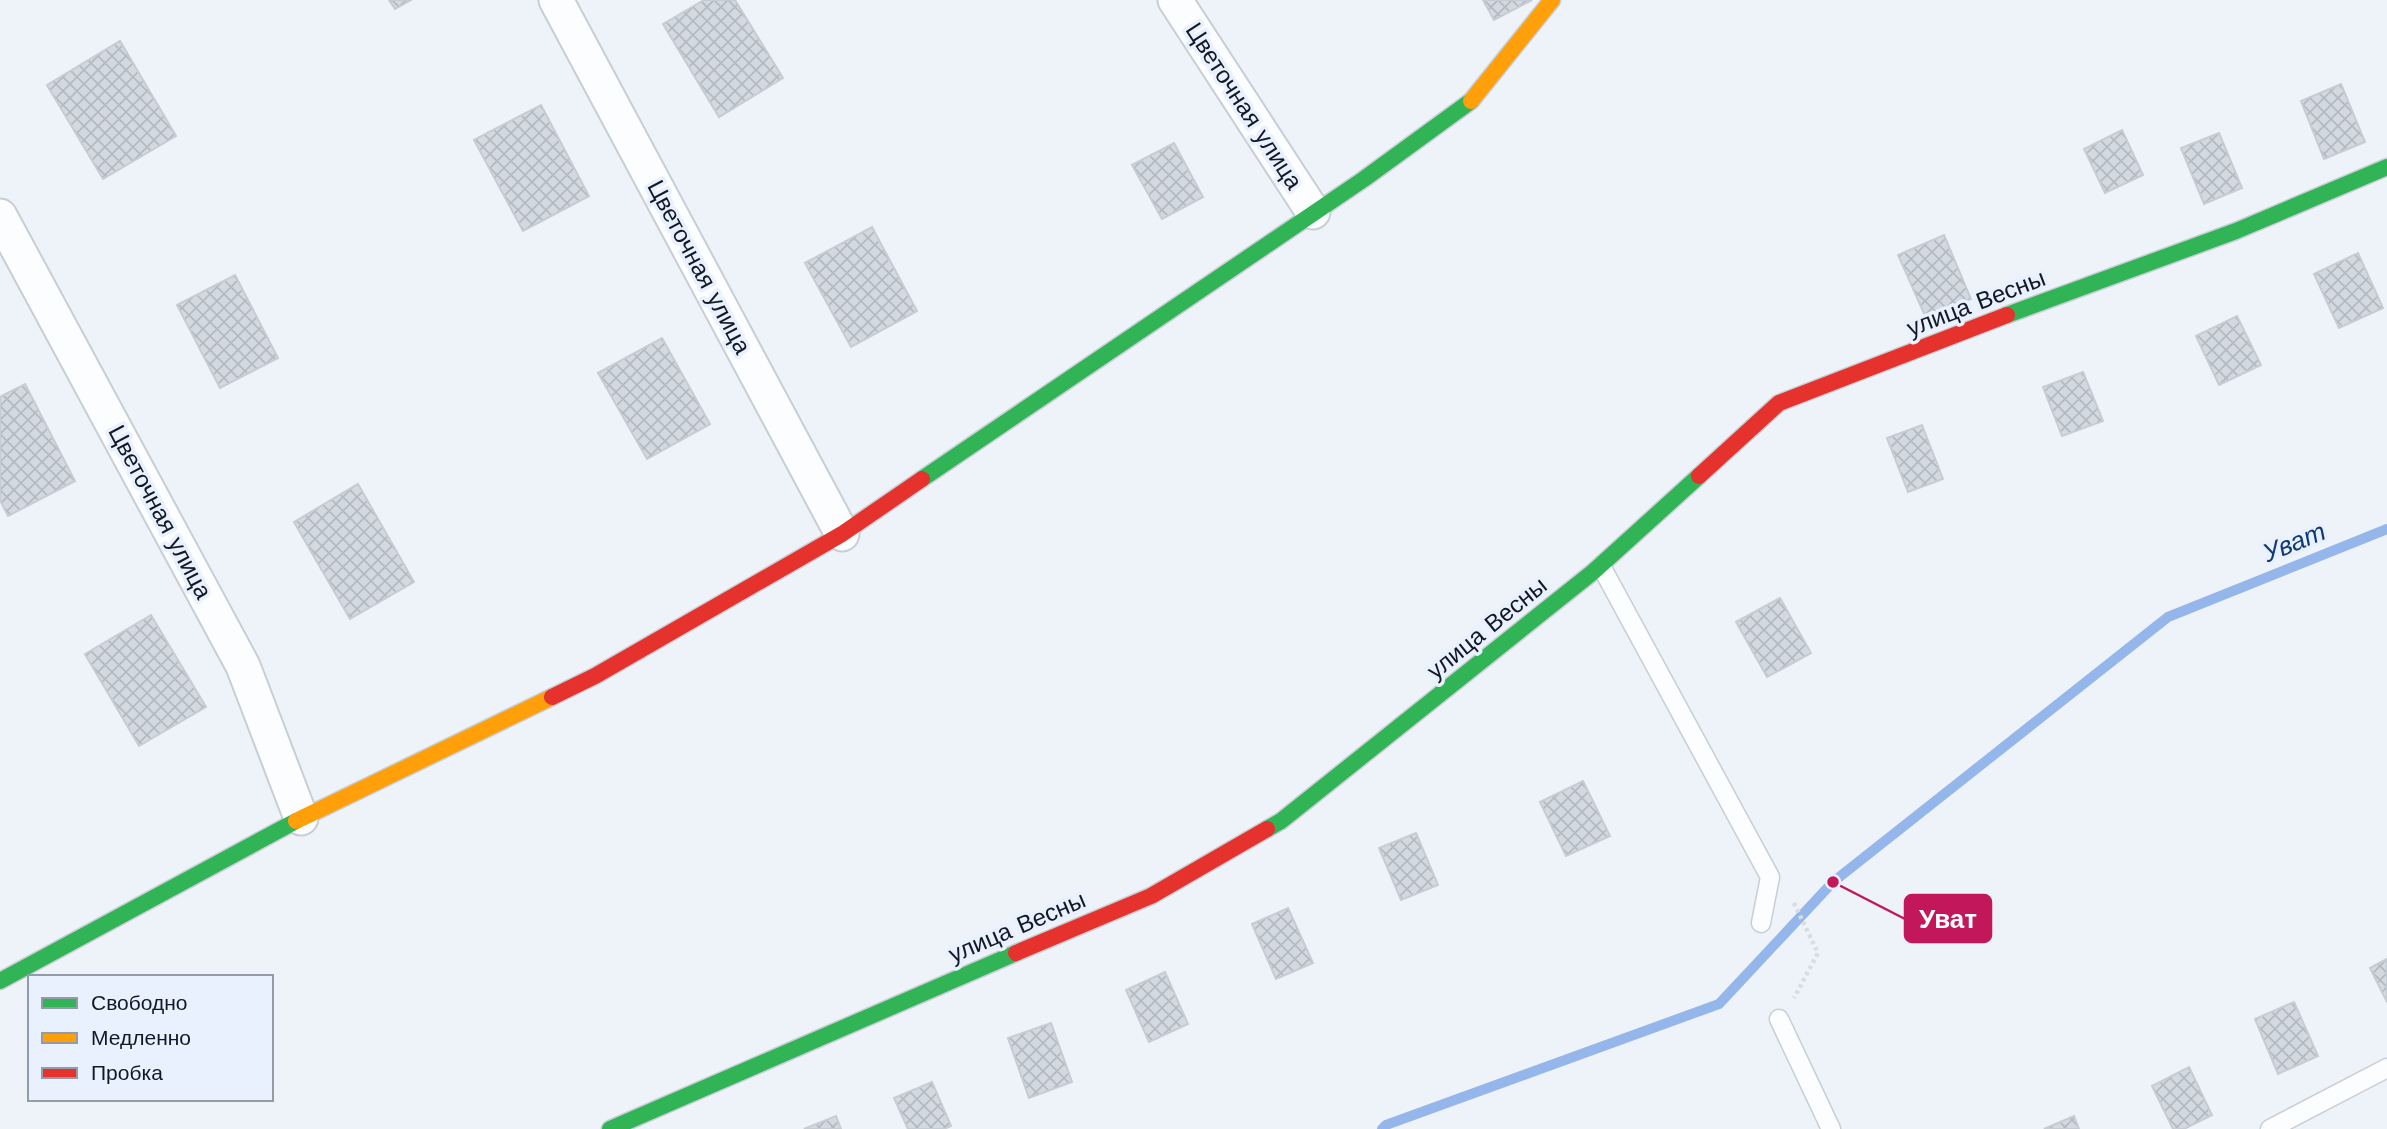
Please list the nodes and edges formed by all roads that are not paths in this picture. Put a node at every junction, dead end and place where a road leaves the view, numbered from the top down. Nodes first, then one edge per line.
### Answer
1 (556, 0) edge
2 (1175, 0) edge
3 (1552, 0) edge
4 (2387, 167) edge
5 (1313, 212) junction
6 (0, 216) edge
7 (842, 534) junction
8 (1601, 566) junction
9 (301, 818) junction
10 (1760, 923) dead end
11 (0, 981) edge
12 (1780, 1022) road end
13 (2387, 1068) edge
14 (610, 1129) edge
15 (1831, 1129) edge
16 (2270, 1129) edge

1 - 7 street, Цветочная улица
2 - 5 street, Цветочная улица
3 - 5 street
4 - 8 street, улица Весны
5 - 7 street
6 - 9 street, Цветочная улица
7 - 9 street
8 - 10 lane
8 - 14 street, улица Весны
9 - 11 street
12 - 15 lane
13 - 16 lane

